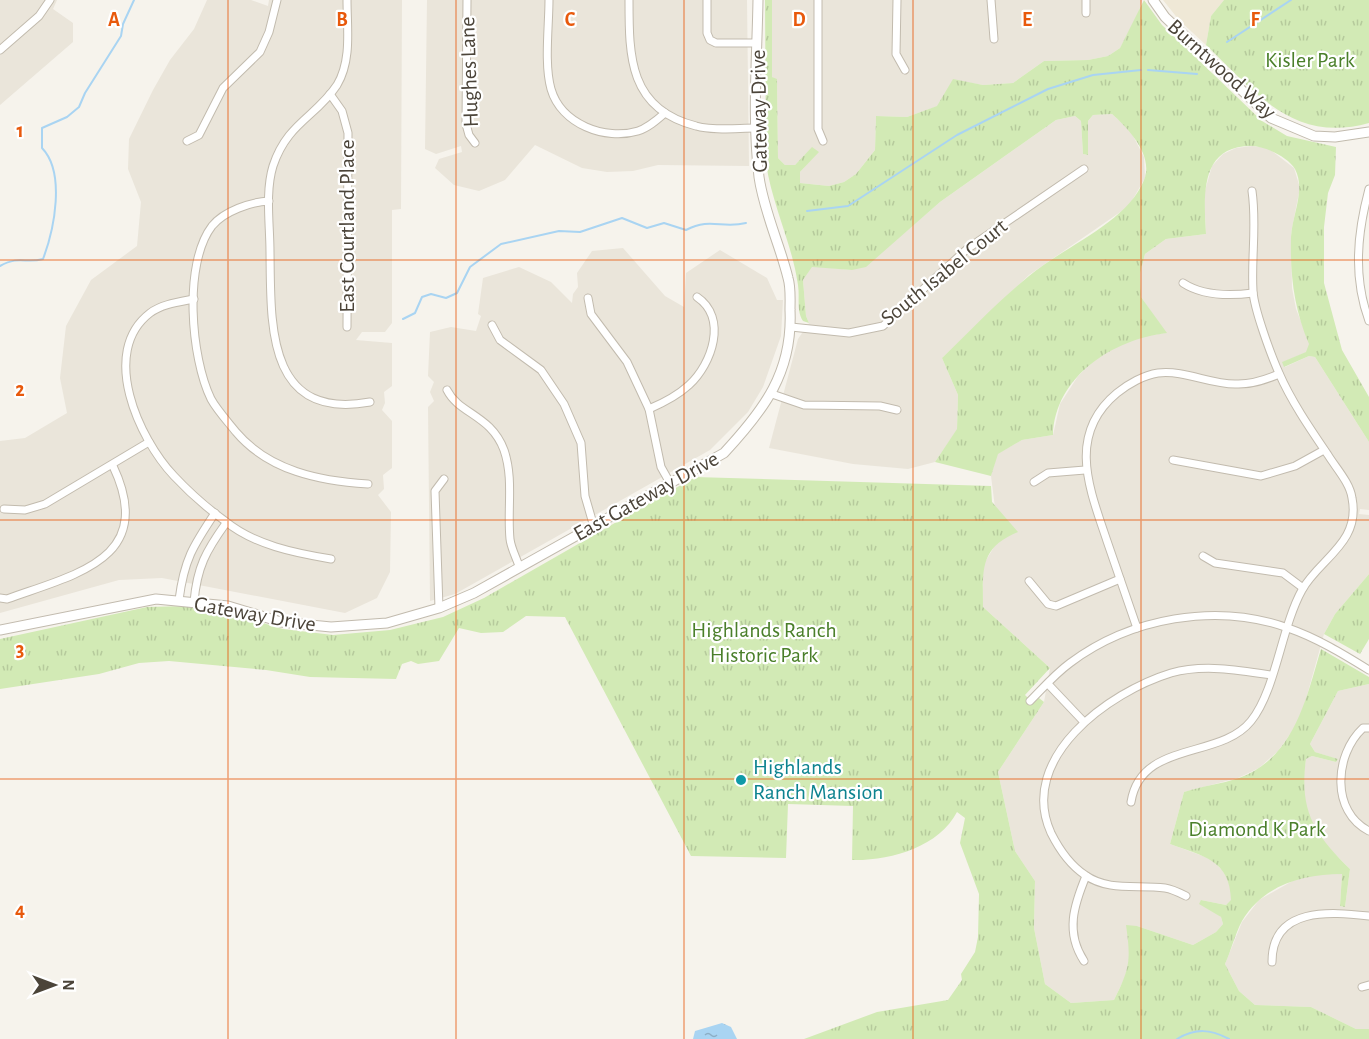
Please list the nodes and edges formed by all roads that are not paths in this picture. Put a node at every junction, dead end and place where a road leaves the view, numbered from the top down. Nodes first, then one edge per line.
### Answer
1 (50, 0) edge
2 (277, 0) edge
3 (347, 0) edge
4 (467, 0) edge
5 (549, 0) edge
6 (629, 0) edge
7 (707, 0) edge
8 (758, 0) edge
9 (818, 0) edge
10 (897, 0) edge
11 (991, 0) edge
12 (1086, 0) edge
13 (1153, 0) edge
14 (1086, 13) dead end
15 (994, 39) dead end
16 (757, 43) junction
17 (0, 50) edge
18 (905, 70) dead end
19 (330, 94) junction
20 (665, 113) junction
21 (756, 128) junction
22 (1369, 133) edge
23 (187, 141) dead end
24 (823, 141) dead end
25 (475, 143) dead end
26 (1084, 169) dead end
27 (1369, 189) edge
28 (1252, 191) dead end
29 (269, 201) junction
30 (1183, 284) dead end
31 (1253, 293) junction
32 (697, 297) dead end
33 (588, 298) dead end
34 (194, 299) junction
35 (1369, 321) edge
36 (492, 326) dead end
37 (346, 327) dead end
38 (791, 327) junction
39 (1279, 374) junction
40 (447, 390) dead end
41 (772, 394) junction
42 (370, 402) dead end
43 (649, 410) junction
44 (897, 410) dead end
45 (149, 442) junction
46 (1324, 450) junction
47 (1173, 460) dead end
48 (113, 466) junction
49 (1085, 470) junction
50 (444, 479) dead end
51 (1034, 482) dead end
52 (670, 483) junction
53 (368, 484) dead end
54 (4, 509) dead end
55 (215, 513) junction
56 (226, 523) junction
57 (594, 527) junction
58 (1203, 556) dead end
59 (331, 560) dead end
60 (519, 566) junction
61 (1120, 579) junction
62 (1029, 580) dead end
63 (1303, 588) junction
64 (0, 598) edge
65 (178, 600) junction
66 (194, 602) junction
67 (439, 608) junction
68 (1286, 627) junction
69 (1137, 628) junction
70 (0, 630) edge
71 (1369, 670) edge
72 (1271, 675) junction
73 (1048, 684) junction
74 (1030, 701) dead end
75 (1084, 722) junction
76 (1369, 728) edge
77 (1131, 802) dead end
78 (1369, 831) edge
79 (1086, 876) junction
80 (1186, 896) dead end
81 (1369, 916) edge
82 (1084, 961) dead end
83 (1272, 962) dead end

1 - 17 street
2 - 23 street
3 - 19 street
4 - 25 street, Hughes Lane
5 - 20 street
6 - 20 street
7 - 16 street
8 - 16 street, Gateway Drive
9 - 24 street
10 - 18 street
11 - 15 street
12 - 14 street
13 - 22 street, Burntwood Way
16 - 21 street, Gateway Drive
19 - 29 street
19 - 37 street, East Courtland Place
20 - 21 street
21 - 38 street, Gateway Drive
26 - 38 street, South Isabel Court
27 - 35 street
28 - 31 street
29 - 34 street
29 - 42 street
30 - 31 street
31 - 39 street
32 - 43 street
33 - 43 street
34 - 45 street
34 - 53 street
36 - 57 street
38 - 41 street, East Gateway Drive
39 - 46 street
39 - 49 street
40 - 60 street
41 - 44 street
41 - 52 street, East Gateway Drive
43 - 52 street
45 - 48 street
45 - 55 street
46 - 47 street
46 - 63 street
48 - 54 street
48 - 64 street
49 - 51 street
49 - 61 street
50 - 67 street
52 - 57 street, East Gateway Drive
55 - 56 street
55 - 65 street
56 - 59 street
56 - 66 street
57 - 60 street, East Gateway Drive
58 - 63 street
60 - 67 street, East Gateway Drive
61 - 62 street
61 - 69 street
63 - 68 street
65 - 66 street, Gateway Drive
65 - 70 street, Gateway Drive
66 - 67 street, Gateway Drive
68 - 69 street
68 - 71 street
68 - 72 street
69 - 73 street
72 - 75 street
72 - 77 street
73 - 74 street
73 - 75 street
75 - 79 street
76 - 78 street
79 - 80 street
79 - 82 street
81 - 83 street

